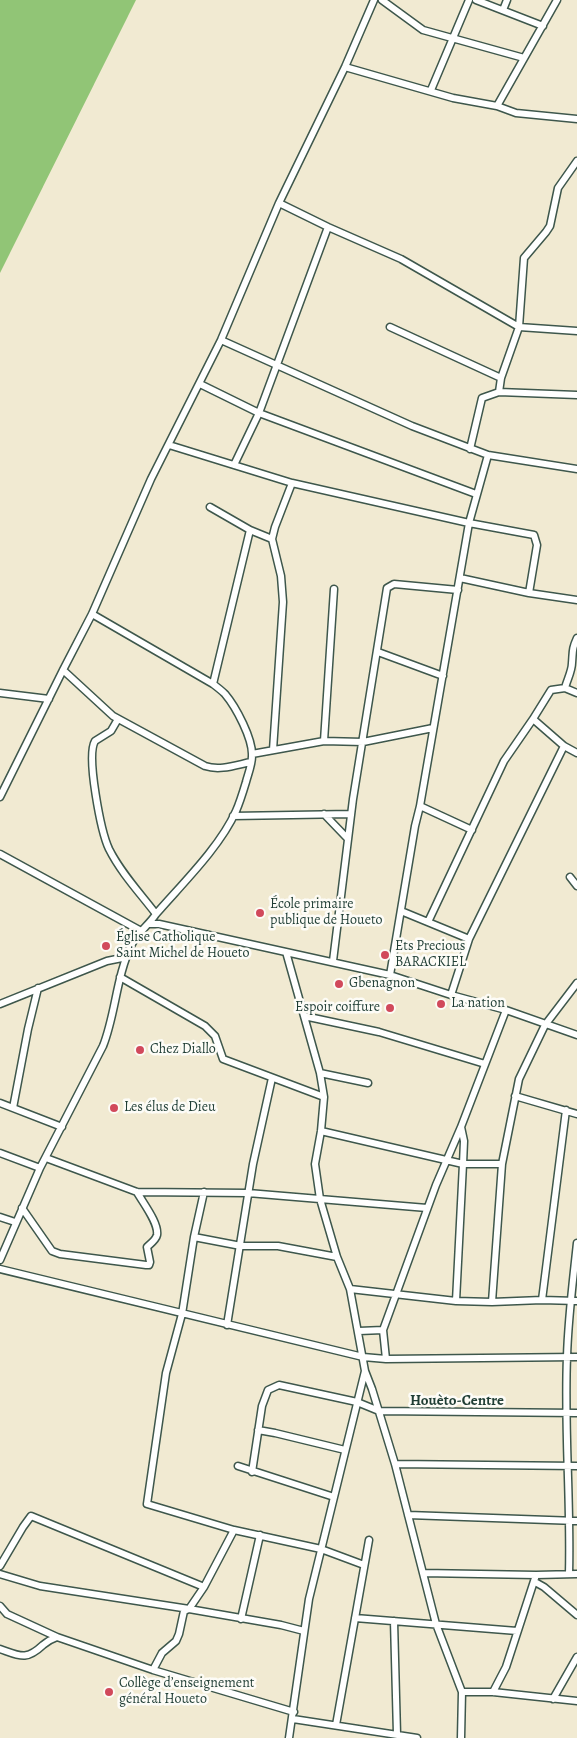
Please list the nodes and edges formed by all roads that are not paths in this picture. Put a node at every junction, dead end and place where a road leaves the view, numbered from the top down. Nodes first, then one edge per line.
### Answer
1 (374, 0) edge
2 (382, 0) edge
3 (469, 0) edge
4 (476, 0) edge
5 (507, 0) edge
6 (557, 0) edge
7 (503, 10) junction
8 (542, 26) junction
9 (453, 39) junction
10 (524, 58) junction
11 (345, 67) junction
12 (431, 90) junction
13 (496, 106) junction
14 (577, 120) edge
15 (577, 161) edge
16 (279, 203) junction
17 (328, 227) junction
18 (390, 327) dead end
19 (519, 327) junction
20 (577, 331) edge
21 (221, 340) junction
22 (276, 365) junction
23 (501, 378) junction
24 (200, 384) junction
25 (499, 392) junction
26 (577, 395) edge
27 (259, 413) junction
28 (169, 445) junction
29 (470, 449) junction
30 (488, 455) junction
31 (234, 465) junction
32 (577, 469) edge
33 (292, 483) junction
34 (476, 494) junction
35 (210, 507) dead end
36 (470, 523) junction
37 (250, 530) junction
38 (272, 539) junction
39 (460, 578) junction
40 (334, 589) dead end
41 (458, 590) junction
42 (530, 593) junction
43 (577, 600) edge
44 (92, 614) junction
45 (577, 638) edge
46 (575, 649) edge
47 (378, 652) junction
48 (63, 670) junction
49 (443, 676) junction
50 (213, 684) junction
51 (565, 688) junction
52 (0, 693) edge
53 (577, 694) edge
54 (49, 699) junction
55 (118, 719) junction
56 (533, 719) junction
57 (434, 728) junction
58 (324, 741) junction
59 (363, 742) junction
60 (564, 746) junction
61 (273, 750) junction
62 (577, 753) edge
63 (252, 754) junction
64 (251, 762) junction
65 (0, 797) edge
66 (420, 806) junction
67 (324, 814) junction
68 (351, 814) junction
69 (233, 816) junction
70 (472, 830) junction
71 (348, 839) junction
72 (0, 854) edge
73 (570, 878) dead end
74 (577, 886) edge
75 (401, 911) junction
76 (156, 914) junction
77 (428, 922) junction
78 (150, 924) junction
79 (141, 931) junction
80 (470, 939) junction
81 (286, 952) junction
82 (127, 957) junction
83 (333, 961) junction
84 (390, 975) junction
85 (120, 977) junction
86 (577, 983) edge
87 (38, 988) junction
88 (451, 995) junction
89 (0, 1004) edge
90 (506, 1010) junction
91 (304, 1016) junction
92 (545, 1025) junction
93 (577, 1035) edge
94 (485, 1064) junction
95 (320, 1073) junction
96 (272, 1078) junction
97 (368, 1082) dead end
98 (515, 1096) junction
99 (324, 1097) junction
100 (0, 1102) edge
101 (13, 1108) junction
102 (566, 1110) junction
103 (577, 1114) edge
104 (62, 1127) junction
105 (461, 1127) junction
106 (321, 1130) junction
107 (0, 1153) edge
108 (46, 1158) junction
109 (446, 1161) junction
110 (463, 1164) junction
111 (502, 1164) junction
112 (40, 1168) junction
113 (136, 1192) junction
114 (204, 1192) junction
115 (248, 1193) junction
116 (320, 1199) junction
117 (22, 1208) junction
118 (427, 1208) junction
119 (0, 1217) edge
120 (15, 1222) junction
121 (194, 1237) junction
122 (577, 1243) edge
123 (241, 1246) junction
124 (337, 1257) junction
125 (0, 1260) edge
126 (0, 1269) edge
127 (350, 1289) junction
128 (397, 1293) junction
129 (456, 1300) junction
130 (542, 1300) junction
131 (492, 1302) junction
132 (574, 1302) edge
133 (182, 1314) junction
134 (227, 1325) junction
135 (383, 1330) junction
136 (359, 1331) junction
137 (363, 1357) junction
138 (567, 1357) junction
139 (577, 1357) edge
140 (386, 1359) junction
141 (366, 1372) junction
142 (357, 1402) junction
143 (379, 1411) junction
144 (567, 1413) junction
145 (577, 1413) edge
146 (258, 1430) junction
147 (345, 1450) junction
148 (395, 1464) junction
149 (238, 1466) dead end
150 (568, 1466) junction
151 (577, 1466) edge
152 (252, 1472) junction
153 (334, 1497) junction
154 (408, 1515) junction
155 (574, 1521) edge
156 (234, 1530) junction
157 (260, 1535) junction
158 (369, 1540) dead end
159 (321, 1549) junction
160 (364, 1565) junction
161 (0, 1566) edge
162 (0, 1574) edge
163 (423, 1574) junction
164 (568, 1574) junction
165 (577, 1574) edge
166 (536, 1579) junction
167 (204, 1587) junction
168 (0, 1606) edge
169 (189, 1609) junction
170 (577, 1615) edge
171 (355, 1618) junction
172 (241, 1619) junction
173 (394, 1621) junction
174 (436, 1624) junction
175 (304, 1631) junction
176 (517, 1632) junction
177 (56, 1638) junction
178 (0, 1649) edge
179 (577, 1657) edge
180 (153, 1670) junction
181 (462, 1692) junction
182 (493, 1692) junction
183 (553, 1698) junction
184 (577, 1701) edge
185 (294, 1716) junction
186 (336, 1725) junction
187 (397, 1734) junction
188 (289, 1738) edge
189 (417, 1738) edge
190 (461, 1738) edge

1 - 11 street
2 - 9 street
3 - 9 street
4 - 7 street
5 - 7 street
6 - 8 street
7 - 8 street
8 - 10 street
9 - 10 street
9 - 12 street
10 - 13 street
11 - 12 street
11 - 16 street
12 - 13 street
13 - 14 street
15 - 19 street
16 - 17 street
16 - 21 street
17 - 19 street
17 - 22 street
18 - 23 street
19 - 20 street
19 - 23 street
21 - 22 street
21 - 24 street
22 - 27 street
22 - 29 street
23 - 25 street
24 - 27 street
24 - 28 street
25 - 26 street
25 - 29 street
27 - 31 street
27 - 34 street
28 - 31 street
28 - 44 street
29 - 30 street
30 - 32 street
30 - 34 street
31 - 33 street
33 - 36 street
33 - 38 street
34 - 36 street
35 - 37 street
36 - 39 street
36 - 42 street
37 - 38 street
37 - 50 street
38 - 61 street
39 - 41 street
39 - 42 street
40 - 58 street
41 - 47 street
41 - 49 street
42 - 43 street
44 - 48 street
44 - 50 street
45 - 46 street
46 - 51 street
47 - 49 street
47 - 59 street
48 - 54 street
48 - 55 street
49 - 57 street
50 - 63 street
51 - 53 street
51 - 56 street
52 - 54 street
54 - 65 street
55 - 64 street
55 - 76 street
56 - 60 street
56 - 70 street
57 - 59 street
57 - 66 street
58 - 59 street
58 - 61 street
59 - 68 street
60 - 62 street
60 - 80 street
61 - 63 street
63 - 64 street
64 - 69 street
66 - 70 street
66 - 75 street
67 - 68 street
67 - 69 street
67 - 71 street
68 - 71 street
69 - 76 street
70 - 77 street
71 - 83 street
72 - 79 street
73 - 74 street
75 - 77 street
75 - 84 street
76 - 78 street
77 - 80 street
78 - 79 street
78 - 81 street
79 - 82 street
80 - 88 street
81 - 83 street
81 - 91 street
82 - 85 street
82 - 87 street
83 - 84 street
84 - 88 street
85 - 96 street
85 - 104 street
86 - 92 street
87 - 89 street
87 - 101 street
88 - 90 street
90 - 92 street
90 - 94 street
91 - 94 street
91 - 95 street
92 - 93 street
92 - 98 street
94 - 105 street
95 - 97 street
95 - 99 street
96 - 99 street
96 - 115 street
98 - 102 street
98 - 111 street
99 - 106 street
100 - 101 street
101 - 104 street
102 - 103 street
102 - 130 street
104 - 108 street
105 - 109 street
105 - 110 street
106 - 109 street
106 - 116 street
107 - 112 street
108 - 112 street
108 - 113 street
109 - 110 street
109 - 118 street
110 - 111 street
110 - 129 street
111 - 131 street
112 - 117 street
113 - 114 street
113 - 117 street
114 - 115 street
114 - 121 street
115 - 116 street
115 - 123 street
116 - 118 street
116 - 124 street
117 - 120 street
118 - 128 street
119 - 120 street
120 - 125 street
121 - 123 street
121 - 133 street
122 - 132 street
123 - 124 street
123 - 134 street
124 - 127 street
126 - 133 street
127 - 128 street
127 - 136 street
128 - 129 street
128 - 135 street
129 - 131 street
130 - 131 street
130 - 132 street
132 - 138 street
133 - 134 street
133 - 156 street
134 - 137 street
135 - 136 street
135 - 140 street
136 - 137 street
137 - 140 street
137 - 141 street
138 - 139 street
138 - 140 street
138 - 144 street
141 - 142 street
141 - 143 street
142 - 143 street
142 - 146 street
142 - 147 street
143 - 144 street
143 - 148 street
144 - 145 street
144 - 150 street
146 - 147 street
146 - 152 street
147 - 153 street
148 - 150 street
148 - 154 street
149 - 152 street
150 - 151 street
150 - 155 street
152 - 153 street
153 - 159 street
154 - 155 street
154 - 163 street
155 - 164 street
156 - 157 street
156 - 167 street
157 - 159 street
157 - 172 street
158 - 160 street
159 - 160 street
159 - 175 street
160 - 171 street
161 - 167 street
162 - 169 street
163 - 166 street
163 - 174 street
164 - 165 street
164 - 166 street
166 - 170 street
166 - 176 street
167 - 169 street
168 - 177 street
169 - 172 street
169 - 180 street
171 - 173 street
171 - 186 street
172 - 175 street
173 - 174 street
173 - 187 street
174 - 176 street
174 - 181 street
175 - 185 street
176 - 182 street
177 - 178 street
177 - 180 street
179 - 183 street
180 - 185 street
181 - 182 street
181 - 190 street
182 - 183 street
183 - 184 street
185 - 186 street
185 - 188 street
186 - 187 street
187 - 189 street

